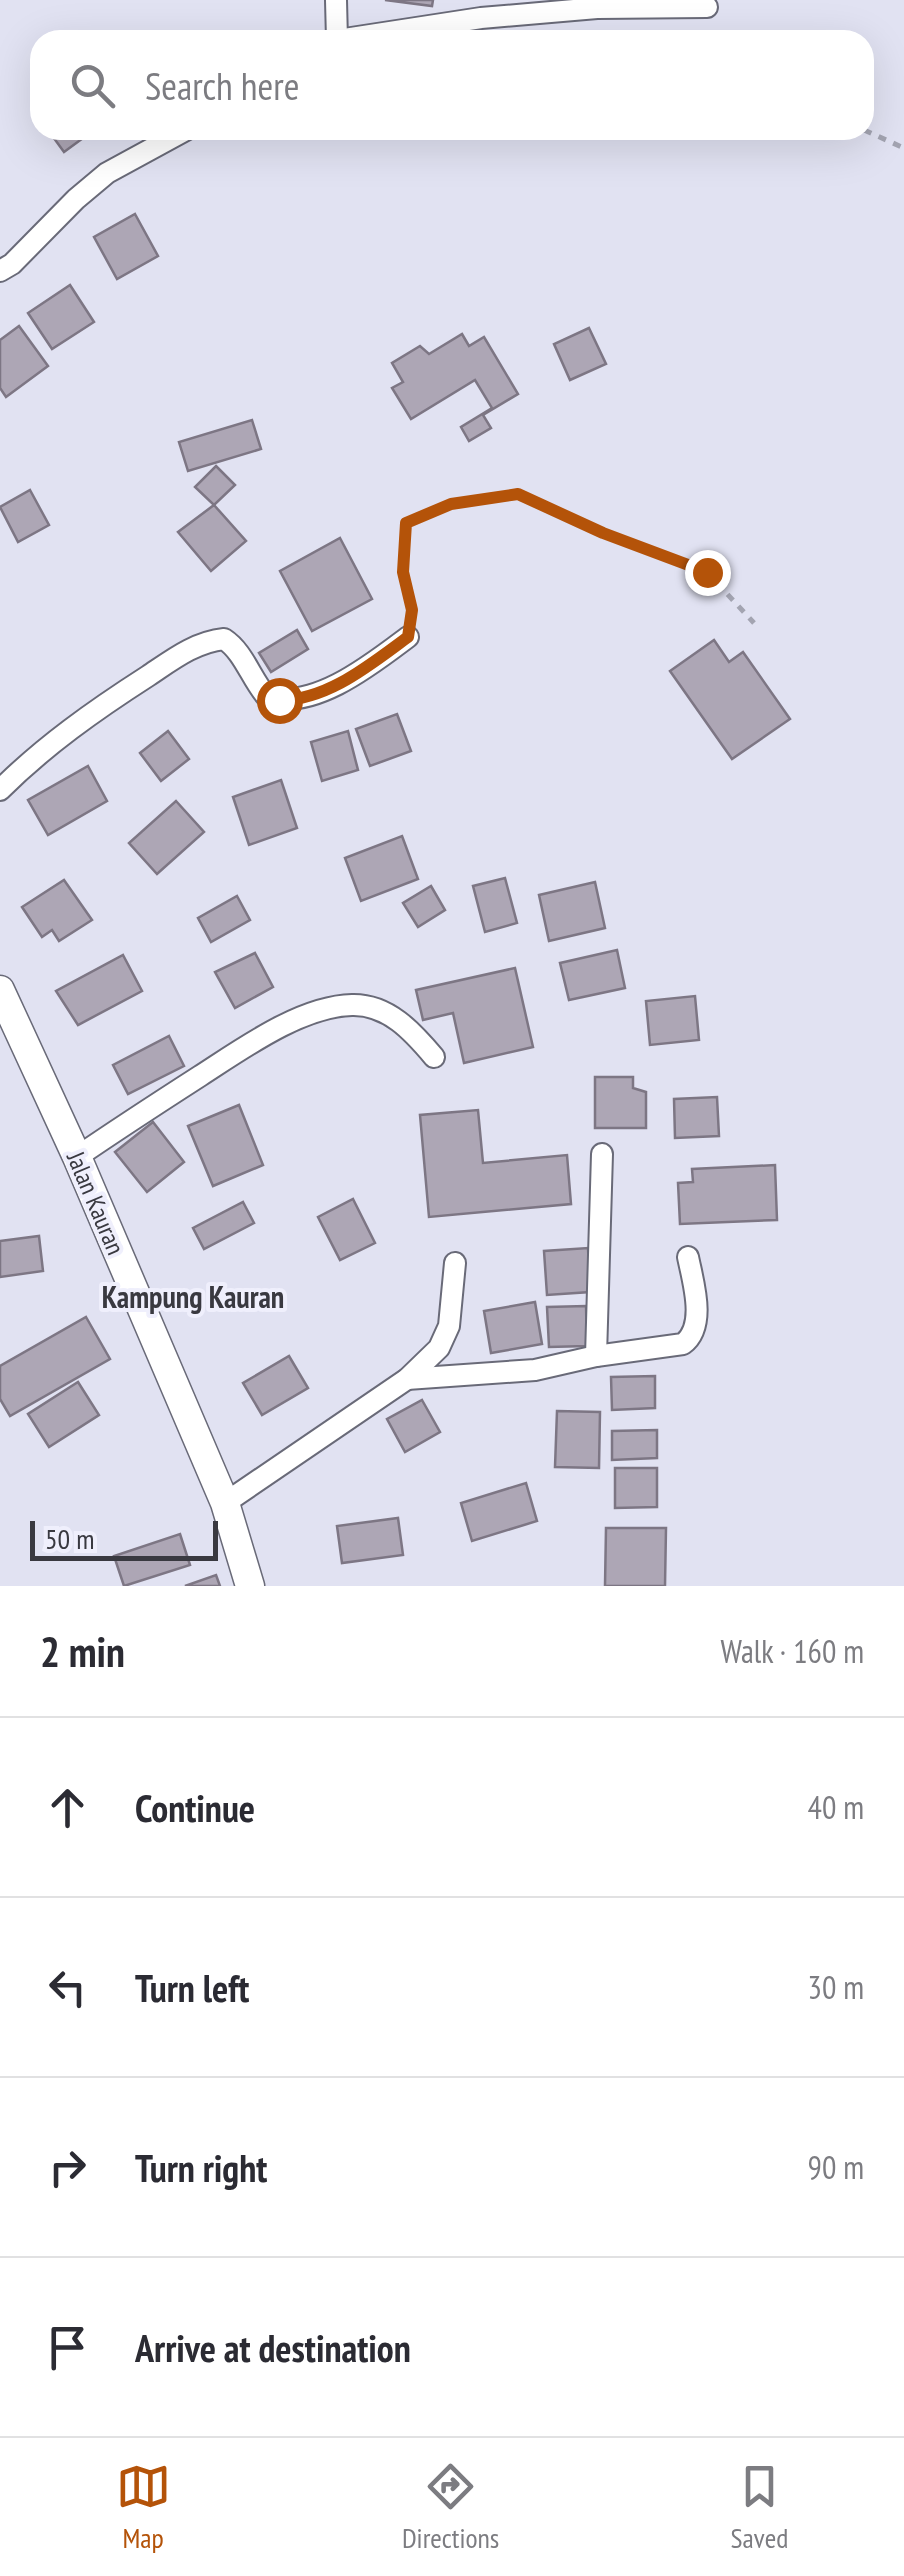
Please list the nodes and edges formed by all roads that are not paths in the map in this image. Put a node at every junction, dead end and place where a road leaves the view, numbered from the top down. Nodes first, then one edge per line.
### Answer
1 (336, 0) edge
2 (707, 7) dead end
3 (338, 30) edge
4 (403, 30) edge
5 (168, 140) edge
6 (0, 270) edge
7 (408, 637) road end
8 (0, 790) edge
9 (0, 990) edge
10 (434, 1057) dead end
11 (602, 1154) dead end
12 (77, 1156) junction
13 (688, 1258) dead end
14 (455, 1262) dead end
15 (596, 1356) junction
16 (407, 1379) junction
17 (225, 1503) junction
18 (250, 1586) edge

1 - 3 street
2 - 4 street
5 - 6 street
7 - 8 street
9 - 12 street, Jalan Kauran
10 - 12 street
11 - 15 street
12 - 17 street, Jalan Kauran
13 - 15 street
14 - 16 street
15 - 16 street
16 - 17 street
17 - 18 street, Jalan Kauran

